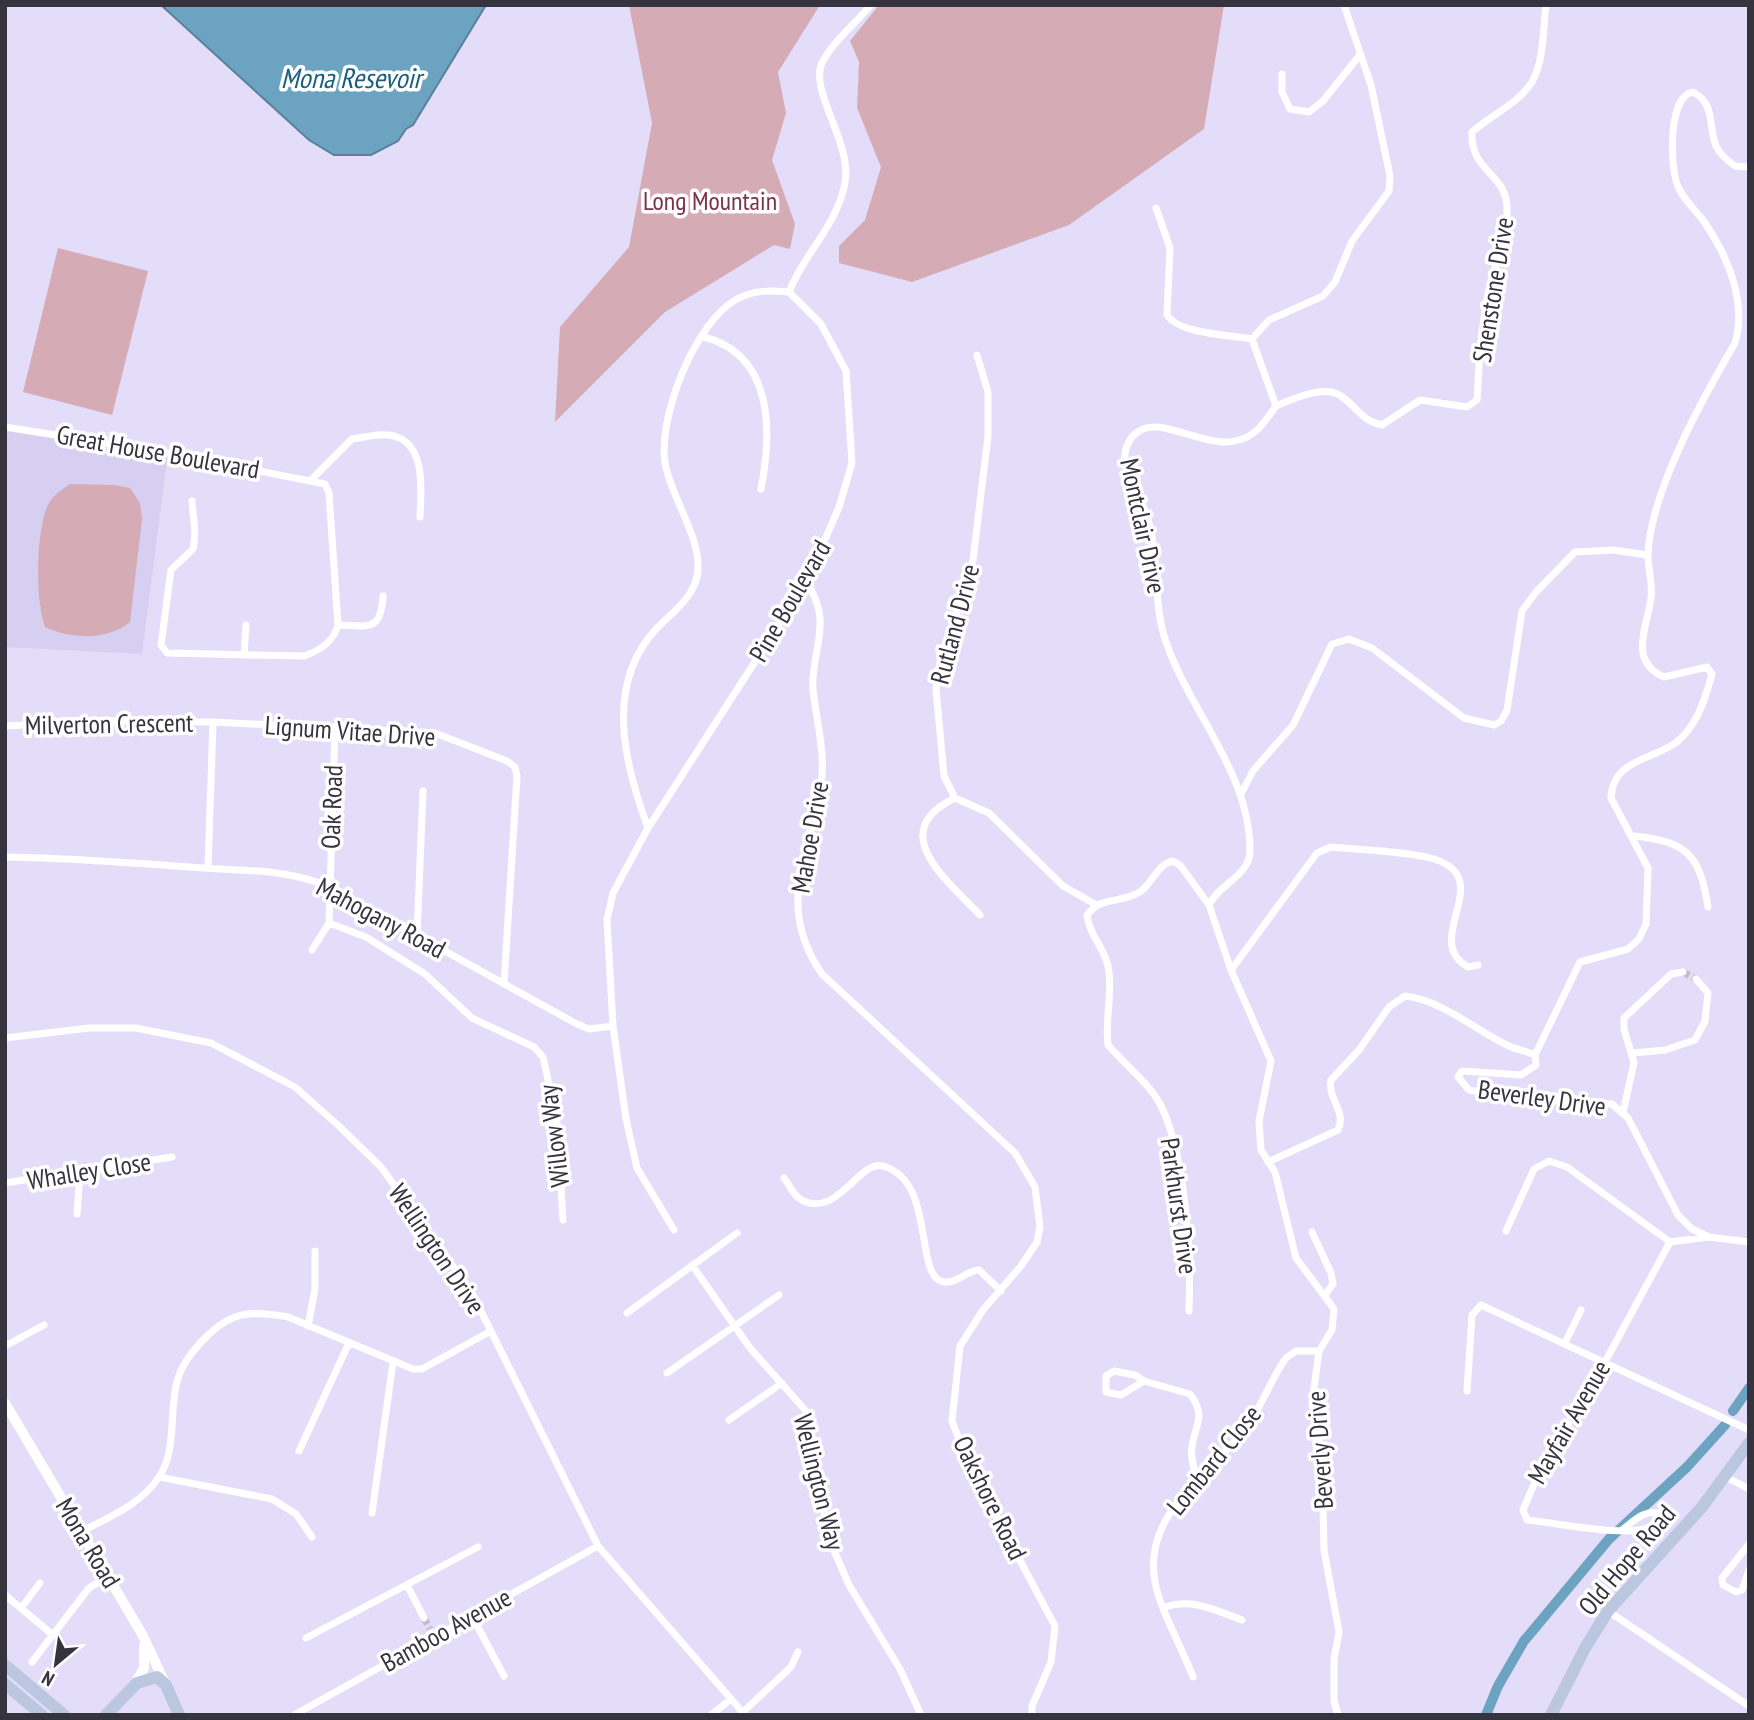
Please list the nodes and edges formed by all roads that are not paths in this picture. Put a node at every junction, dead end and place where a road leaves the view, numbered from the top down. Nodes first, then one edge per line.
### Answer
1 (871, 5) edge
2 (1344, 5) edge
3 (1546, 5) edge
4 (1359, 56) junction
5 (1282, 74) dead end
6 (1749, 167) edge
7 (1156, 208) dead end
8 (789, 292) junction
9 (704, 337) junction
10 (1252, 338) junction
11 (977, 355) dead end
12 (1276, 406) junction
13 (5, 427) edge
14 (312, 480) junction
15 (761, 489) dead end
16 (192, 501) dead end
17 (420, 517) dead end
18 (1648, 555) junction
19 (807, 580) junction
20 (383, 596) dead end
21 (246, 625) dead end
22 (338, 625) junction
23 (244, 655) junction
24 (213, 722) junction
25 (5, 726) edge
26 (335, 727) junction
27 (423, 791) dead end
28 (1241, 794) junction
29 (955, 798) junction
30 (648, 828) junction
31 (1633, 836) junction
32 (5, 857) edge
33 (208, 868) junction
34 (329, 887) junction
35 (1095, 904) junction
36 (1209, 905) junction
37 (1708, 908) dead end
38 (980, 915) dead end
39 (329, 923) junction
40 (417, 935) junction
41 (312, 950) dead end
42 (1478, 965) dead end
43 (1231, 970) junction
44 (1683, 972) dead end
45 (1696, 979) tunnel mouth
46 (504, 984) junction
47 (613, 1026) junction
48 (5, 1038) edge
49 (1634, 1053) junction
50 (1535, 1055) junction
51 (940, 1083) joint
52 (1623, 1112) junction
53 (172, 1157) dead end
54 (1268, 1162) junction
55 (80, 1172) junction
56 (784, 1178) dead end
57 (5, 1183) edge
58 (77, 1214) dead end
59 (563, 1220) dead end
60 (674, 1230) dead end
61 (1506, 1231) dead end
62 (1312, 1232) dead end
63 (737, 1233) dead end
64 (1709, 1237) junction
65 (1670, 1242) junction
66 (1749, 1242) edge
67 (314, 1251) dead end
68 (692, 1265) junction
69 (1001, 1291) junction
70 (779, 1295) dead end
71 (1325, 1295) junction
72 (1581, 1310) dead end
73 (1189, 1311) dead end
74 (627, 1313) dead end
75 (44, 1325) dead end
76 (735, 1325) junction
77 (308, 1326) junction
78 (491, 1331) junction
79 (349, 1343) junction
80 (1565, 1343) junction
81 (5, 1346) edge
82 (1318, 1351) junction
83 (393, 1362) junction
84 (1605, 1362) junction
85 (667, 1373) dead end
86 (1144, 1381) junction
87 (782, 1383) junction
88 (1467, 1391) dead end
89 (5, 1404) edge
90 (729, 1420) dead end
91 (1749, 1430) edge
92 (1749, 1443) edge
93 (299, 1451) dead end
94 (159, 1477) junction
95 (1726, 1477) junction
96 (1198, 1479) junction
97 (1749, 1489) edge
98 (372, 1513) dead end
99 (1622, 1530) junction
100 (81, 1532) junction
101 (312, 1537) dead end
102 (1749, 1544) edge
103 (598, 1546) junction
104 (478, 1547) dead end
105 (1749, 1570) edge
106 (109, 1576) junction
107 (40, 1583) dead end
108 (407, 1585) junction
109 (5, 1595) edge
110 (1165, 1607) junction
111 (21, 1608) junction
112 (1608, 1611) junction
113 (472, 1616) junction
114 (424, 1618) tunnel mouth
115 (1242, 1620) dead end
116 (430, 1629) tunnel mouth
117 (53, 1634) junction
118 (142, 1634) junction
119 (434, 1637) junction
120 (306, 1638) dead end
121 (798, 1652) dead end
122 (32, 1662) dead end
123 (5, 1665) edge
124 (504, 1676) dead end
125 (1193, 1677) dead end
126 (5, 1684) edge
127 (166, 1685) junction
128 (134, 1686) junction
129 (731, 1699) junction
130 (1749, 1706) edge
131 (744, 1713) edge
132 (42, 1715) edge
133 (64, 1715) edge
134 (106, 1715) edge
135 (179, 1715) edge
136 (294, 1715) edge
137 (711, 1715) edge
138 (921, 1715) edge
139 (1032, 1715) edge
140 (1338, 1715) edge
141 (1551, 1715) edge

1 - 8 street
2 - 4 street
3 - 12 street, Shenstone Drive
4 - 5 street
4 - 10 street
6 - 18 street
7 - 10 street
8 - 9 street
8 - 19 street, Pine Boulevard
9 - 15 street
9 - 30 street
10 - 12 street
11 - 29 street, Rutland Drive
12 - 28 street, Montclair Drive
13 - 14 street, Great House Boulevard
14 - 17 street
14 - 22 street
16 - 23 street, Great House Boulevard
18 - 28 street
18 - 31 street
19 - 30 street, Pine Boulevard
19 - 51 street, Mahoe Drive
20 - 22 street
21 - 23 street
22 - 23 street, Great House Boulevard
24 - 25 street, Milverton Crescent
24 - 26 street, Lignum Vitae Drive
24 - 33 street
26 - 34 street, Oak Road
26 - 46 street, Lignum Vitae Drive
27 - 40 street
28 - 36 street, Montclair Drive
29 - 35 street
29 - 38 street
30 - 47 street, Pine Boulevard
31 - 37 street
31 - 50 street
32 - 33 street, Mahogany Road
33 - 34 street, Mahogany Road
34 - 39 street
34 - 40 street, Mahogany Road
35 - 36 street
35 - 73 street, Parkhurst Drive
36 - 43 street
39 - 41 street
39 - 59 street, Willow Way
40 - 46 street, Mahogany Road
42 - 43 street
43 - 54 street
44 - 49 street
45 - 49 street
46 - 47 street, Mahogany Road
47 - 60 street, Pine Boulevard
48 - 78 street, Wellington Drive
49 - 52 street
50 - 52 street, Beverley Drive
50 - 54 street, Beverley Drive
51 - 69 street, Oakshore Road
52 - 64 street, Beverley Drive
53 - 55 street, Whalley Close
54 - 71 street, Beverly Drive
55 - 57 street, Whalley Close
55 - 58 street
56 - 69 street
61 - 65 street
62 - 71 street
63 - 68 street
64 - 65 street
64 - 66 street
65 - 84 street, Mayfair Avenue
67 - 77 street
68 - 74 street
68 - 76 street, Wellington Way
69 - 139 street, Oakshore Road
70 - 76 street
71 - 82 street, Beverly Drive
72 - 80 street
75 - 81 street
76 - 85 street
76 - 87 street, Wellington Way
77 - 79 street
77 - 94 street
78 - 83 street
78 - 103 street, Wellington Drive
79 - 83 street
79 - 93 street
80 - 84 street
80 - 88 street
82 - 96 street, Lombard Close
82 - 140 street, Beverly Drive
83 - 98 street
84 - 91 street
84 - 99 street, Mayfair Avenue
86 - 86 street
86 - 96 street
87 - 90 street
87 - 138 street, Wellington Way
89 - 100 street, Mona Road
92 - 95 main road, Old Hope Road
94 - 100 street
94 - 101 street
95 - 97 street
95 - 112 main road, Old Hope Road
96 - 110 street, Lombard Close
99 - 99 street, Mayfair Avenue
100 - 106 street, Mona Road
102 - 105 street
103 - 113 street, Bamboo Avenue
103 - 129 street, Wellington Drive
104 - 108 street
106 - 117 street
106 - 118 street, Mona Road
107 - 111 street
108 - 114 street
108 - 120 street
109 - 111 street
110 - 115 street
110 - 125 street, Lombard Close
111 - 117 street
112 - 130 street
112 - 141 main road, Old Hope Road
113 - 119 street, Bamboo Avenue
113 - 124 street
116 - 119 street
117 - 122 street
118 - 127 street, Mona Road
118 - 128 street
119 - 136 street, Bamboo Avenue
121 - 131 street
123 - 133 main road
126 - 132 main road
127 - 128 main road
127 - 135 main road
128 - 134 main road
129 - 131 street, Wellington Drive
129 - 137 street

